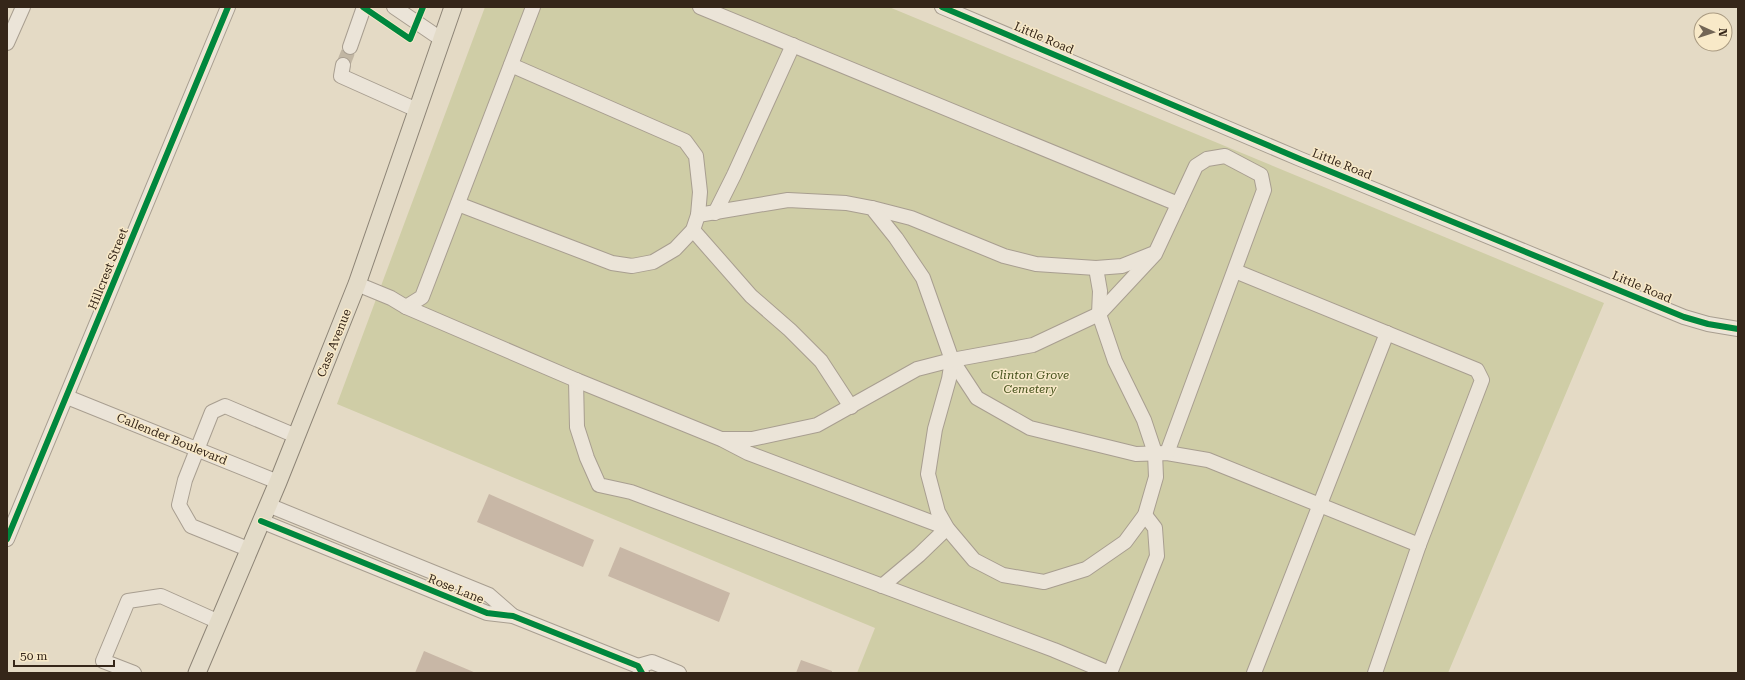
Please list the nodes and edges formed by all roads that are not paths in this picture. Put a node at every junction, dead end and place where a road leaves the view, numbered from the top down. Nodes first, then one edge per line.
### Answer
1 (23, 7) edge
2 (228, 7) edge
3 (364, 7) edge
4 (394, 7) edge
5 (453, 7) edge
6 (533, 7) edge
7 (700, 7) edge
8 (942, 7) edge
9 (441, 39) junction
10 (7, 43) edge
11 (793, 45) junction
12 (350, 47) tunnel mouth
13 (344, 65) tunnel mouth
14 (511, 65) junction
15 (417, 110) junction
16 (458, 204) junction
17 (1178, 204) junction
18 (872, 208) junction
19 (715, 212) junction
20 (698, 215) junction
21 (693, 230) junction
22 (1155, 254) junction
23 (1096, 268) junction
24 (1235, 271) junction
25 (357, 284) junction
26 (406, 307) junction
27 (1099, 314) junction
28 (1738, 329) edge
29 (1387, 333) junction
30 (952, 360) junction
31 (576, 380) junction
32 (67, 397) junction
33 (852, 407) junction
34 (296, 436) junction
35 (721, 439) junction
36 (197, 449) junction
37 (1161, 453) junction
38 (278, 482) junction
39 (268, 505) junction
40 (1319, 505) junction
41 (1145, 515) junction
42 (261, 521) junction
43 (947, 528) junction
44 (7, 540) edge
45 (1420, 545) junction
46 (248, 549) junction
47 (882, 586) junction
48 (513, 616) junction
49 (219, 622) junction
50 (640, 670) edge
51 (134, 673) edge
52 (197, 673) edge
53 (679, 673) edge
54 (1109, 673) edge
55 (1254, 673) edge
56 (1375, 673) edge

1 - 10 street
2 - 32 street, Hillcrest Street
3 - 12 street
4 - 9 street
5 - 9 main road, Cass Avenue
6 - 14 street
7 - 11 street
8 - 28 street, Little Road
9 - 15 main road, Cass Avenue
11 - 17 street
11 - 19 street
13 - 15 street
14 - 16 street
14 - 20 street
15 - 25 main road, Cass Avenue
16 - 21 street
16 - 26 street
17 - 22 street
17 - 24 street
18 - 19 street
18 - 23 street
18 - 30 street
19 - 20 street
20 - 21 street
21 - 33 street
22 - 23 street
22 - 27 street
23 - 27 street
24 - 29 street
24 - 37 street
25 - 26 street
25 - 34 main road, Cass Avenue
26 - 31 street
27 - 30 street
27 - 37 street
29 - 40 street
29 - 45 street
30 - 33 street
30 - 37 street
30 - 43 street
31 - 35 street
31 - 47 street
32 - 36 street, Callender Boulevard
32 - 44 street, Hillcrest Street
33 - 35 street
34 - 36 street
34 - 38 main road, Cass Avenue
35 - 43 street
36 - 38 street, Callender Boulevard
36 - 46 street
37 - 40 street
37 - 41 street
38 - 39 main road, Cass Avenue
39 - 42 main road, Cass Avenue
39 - 48 street, Rose Lane
40 - 45 street
40 - 55 street
41 - 43 street
41 - 54 street
42 - 46 main road, Cass Avenue
42 - 48 street, Rose Lane
43 - 47 street
45 - 56 street
46 - 49 main road, Cass Avenue
47 - 54 street
48 - 50 street, Rose Lane
49 - 51 street
49 - 52 main road, Cass Avenue
50 - 53 street, Rose Lane

